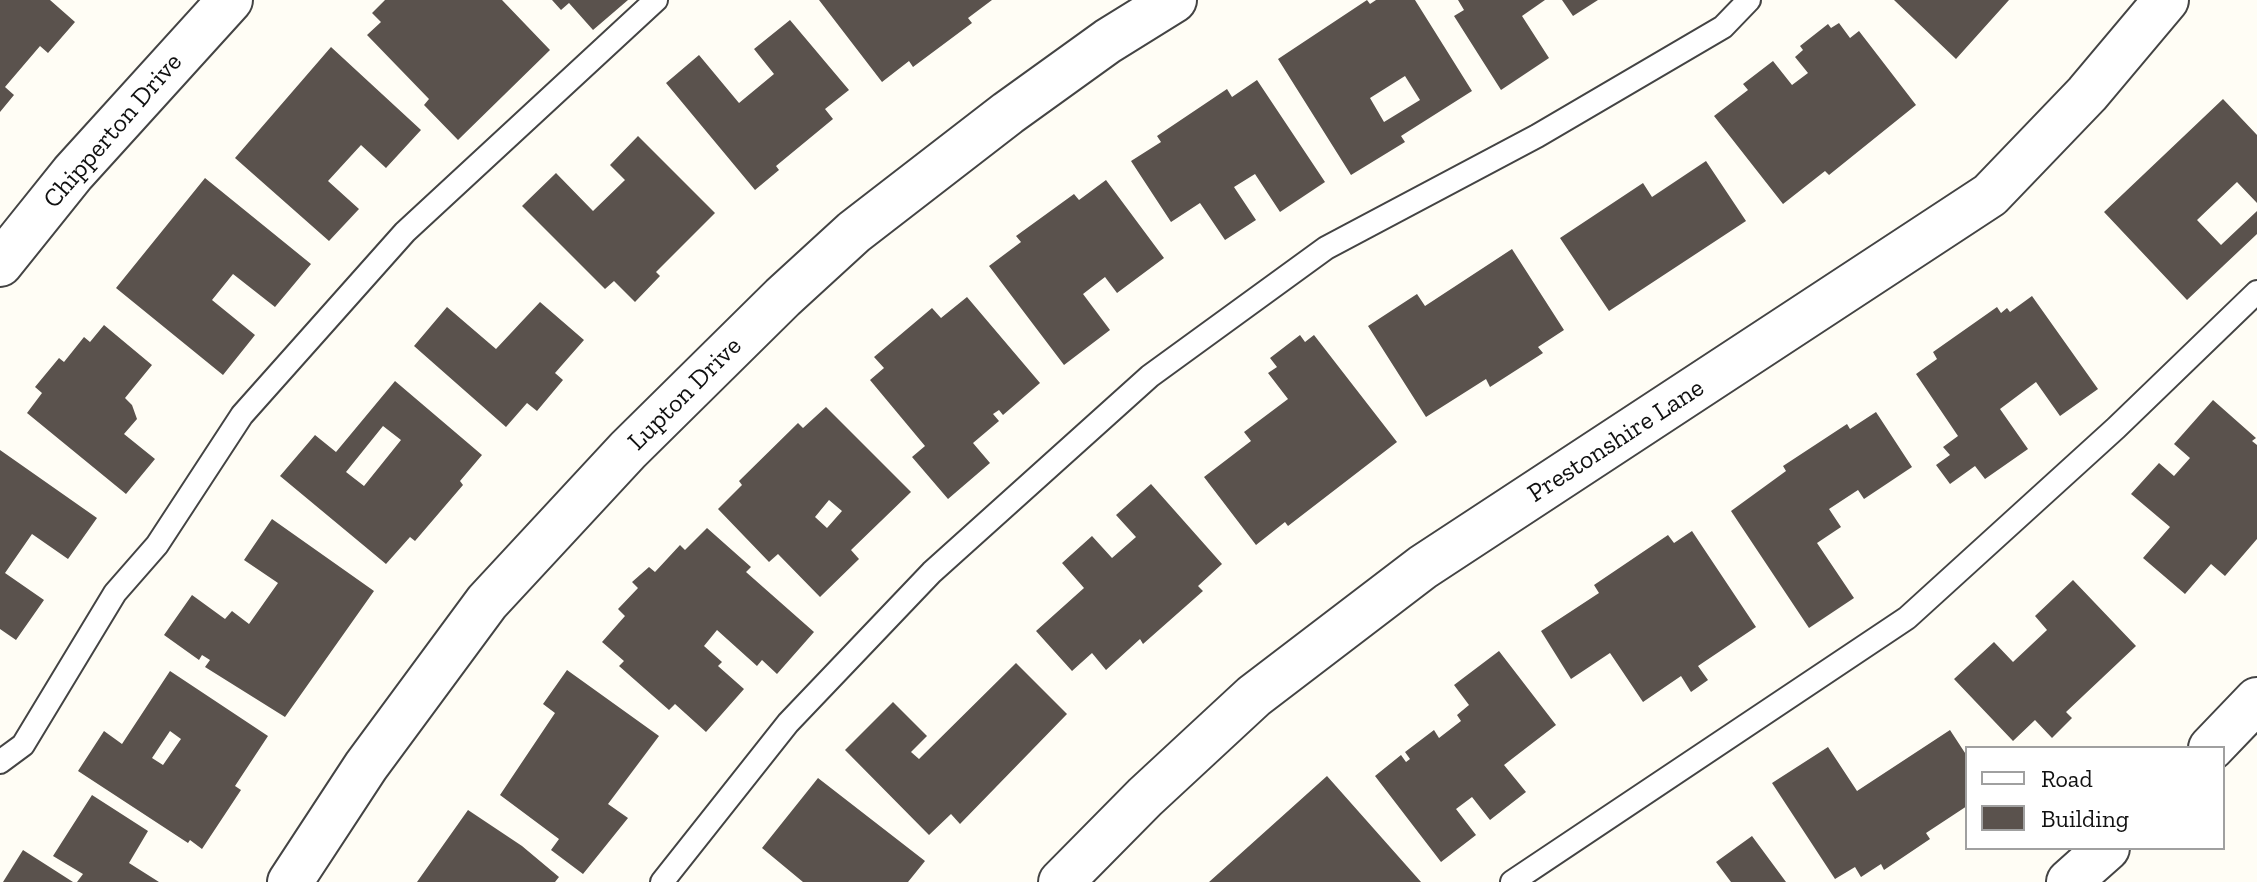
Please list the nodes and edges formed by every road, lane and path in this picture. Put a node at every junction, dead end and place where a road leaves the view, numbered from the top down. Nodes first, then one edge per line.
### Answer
1 (230, 0) edge
2 (656, 0) edge
3 (1174, 0) edge
4 (1749, 0) edge
5 (2166, 0) edge
6 (0, 264) edge
7 (2257, 292) edge
8 (2257, 700) edge
9 (2213, 746) edge
10 (0, 762) edge
11 (2105, 850) edge
12 (290, 882) edge
13 (662, 882) edge
14 (1061, 882) edge
15 (1512, 882) edge
16 (2069, 882) edge

1 - 6 street, Chipperton Drive
2 - 10 lane
3 - 12 street, Lupton Drive
4 - 13 lane
5 - 14 street, Prestonshire Lane
7 - 15 lane
8 - 9 street
11 - 16 street

